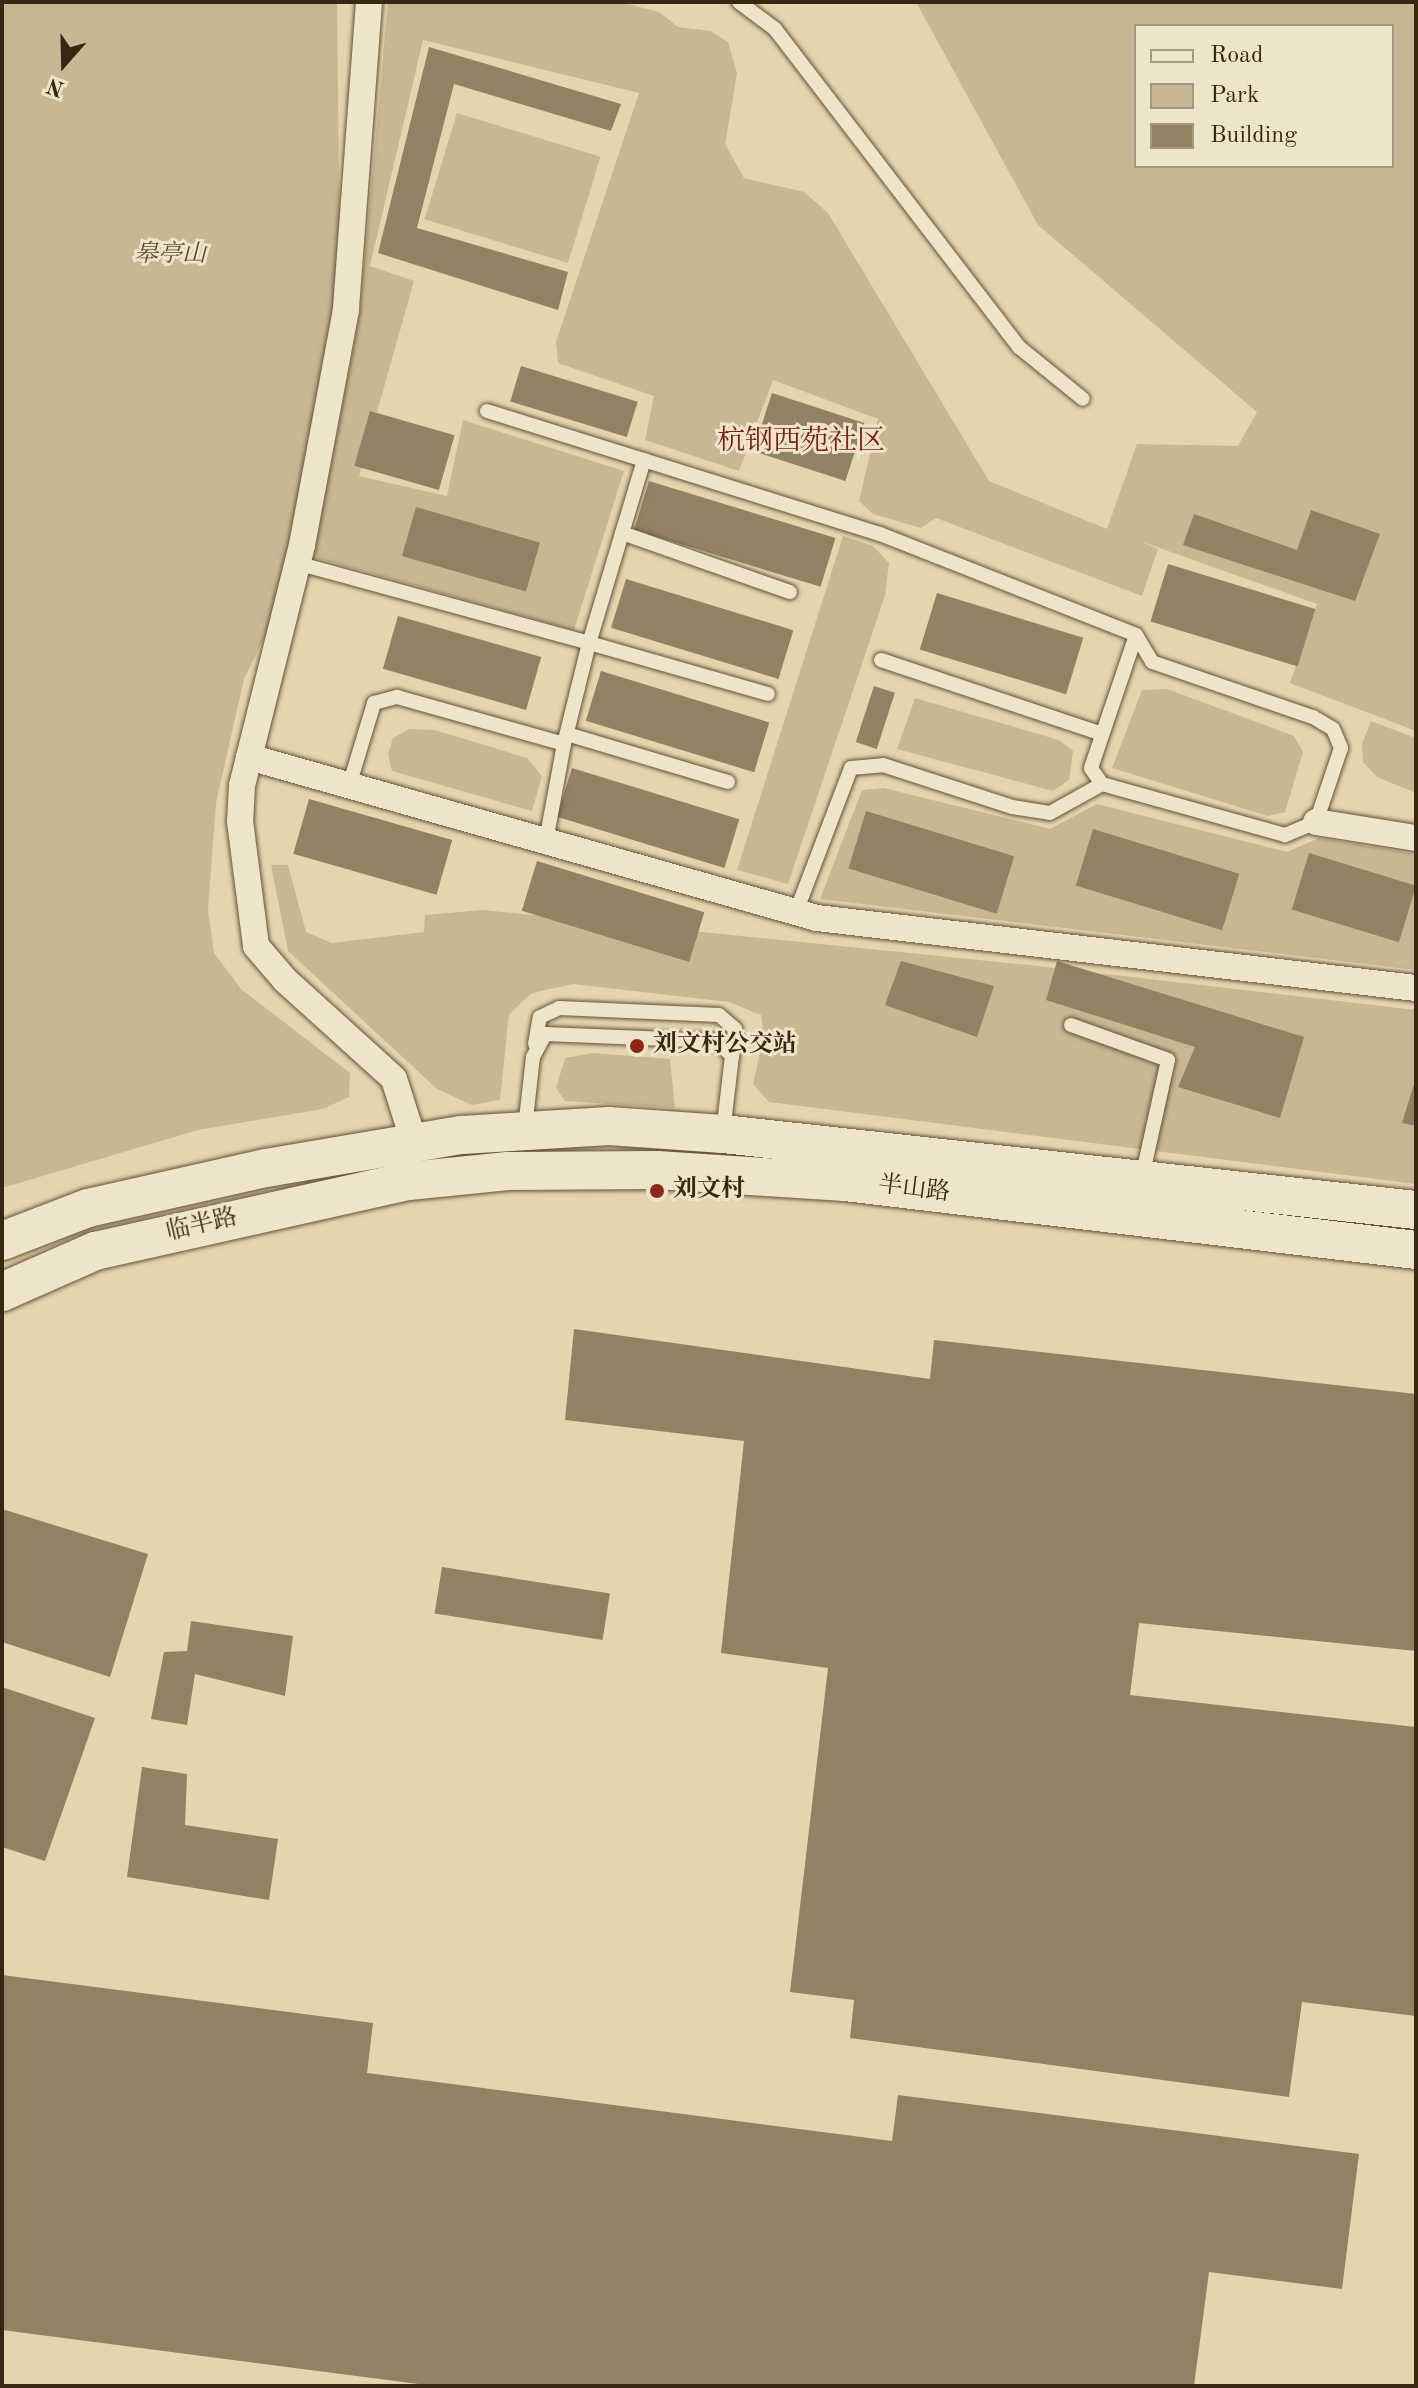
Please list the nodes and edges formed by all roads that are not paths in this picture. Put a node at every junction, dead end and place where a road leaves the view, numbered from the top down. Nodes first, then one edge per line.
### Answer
1 (369, 2) edge
2 (739, 2) edge
3 (1083, 399) dead end
4 (487, 411) dead end
5 (644, 460) junction
6 (622, 533) junction
7 (297, 563) junction
8 (790, 592) dead end
9 (1136, 635) junction
10 (589, 643) junction
11 (881, 660) dead end
12 (768, 694) dead end
13 (1102, 734) junction
14 (566, 739) junction
15 (249, 757) junction
16 (728, 782) dead end
17 (1102, 784) junction
18 (349, 786) junction
19 (1316, 822) junction
20 (1416, 838) edge
21 (546, 841) junction
22 (796, 912) junction
23 (1416, 988) edge
24 (1071, 1025) dead end
25 (732, 1056) junction
26 (533, 1057) junction
27 (525, 1128) junction
28 (723, 1134) junction
29 (409, 1163) junction
30 (1141, 1181) junction
31 (1416, 1210) edge
32 (2, 1241) edge
33 (1416, 1250) edge
34 (2, 1292) edge

1 - 7 street
2 - 3 lane
4 - 5 lane
5 - 6 lane
5 - 9 lane
6 - 8 lane
6 - 10 lane
7 - 10 lane
7 - 15 street
9 - 13 lane
9 - 19 lane
10 - 12 lane
10 - 14 lane
11 - 13 lane
13 - 17 lane
14 - 16 lane
14 - 18 lane
14 - 21 lane
15 - 18 street
15 - 29 street
17 - 19 lane
17 - 22 lane
18 - 21 street
19 - 20 street
21 - 22 street
22 - 23 street
24 - 30 lane
25 - 26 lane
25 - 26 lane
25 - 28 lane
26 - 27 lane
27 - 28 main road, 半山路
27 - 29 main road, 半山路
28 - 30 main road, 半山路
29 - 32 main road, 临半路
29 - 33 main road, 半山路
29 - 34 main road, 临半路
30 - 31 main road, 半山路

